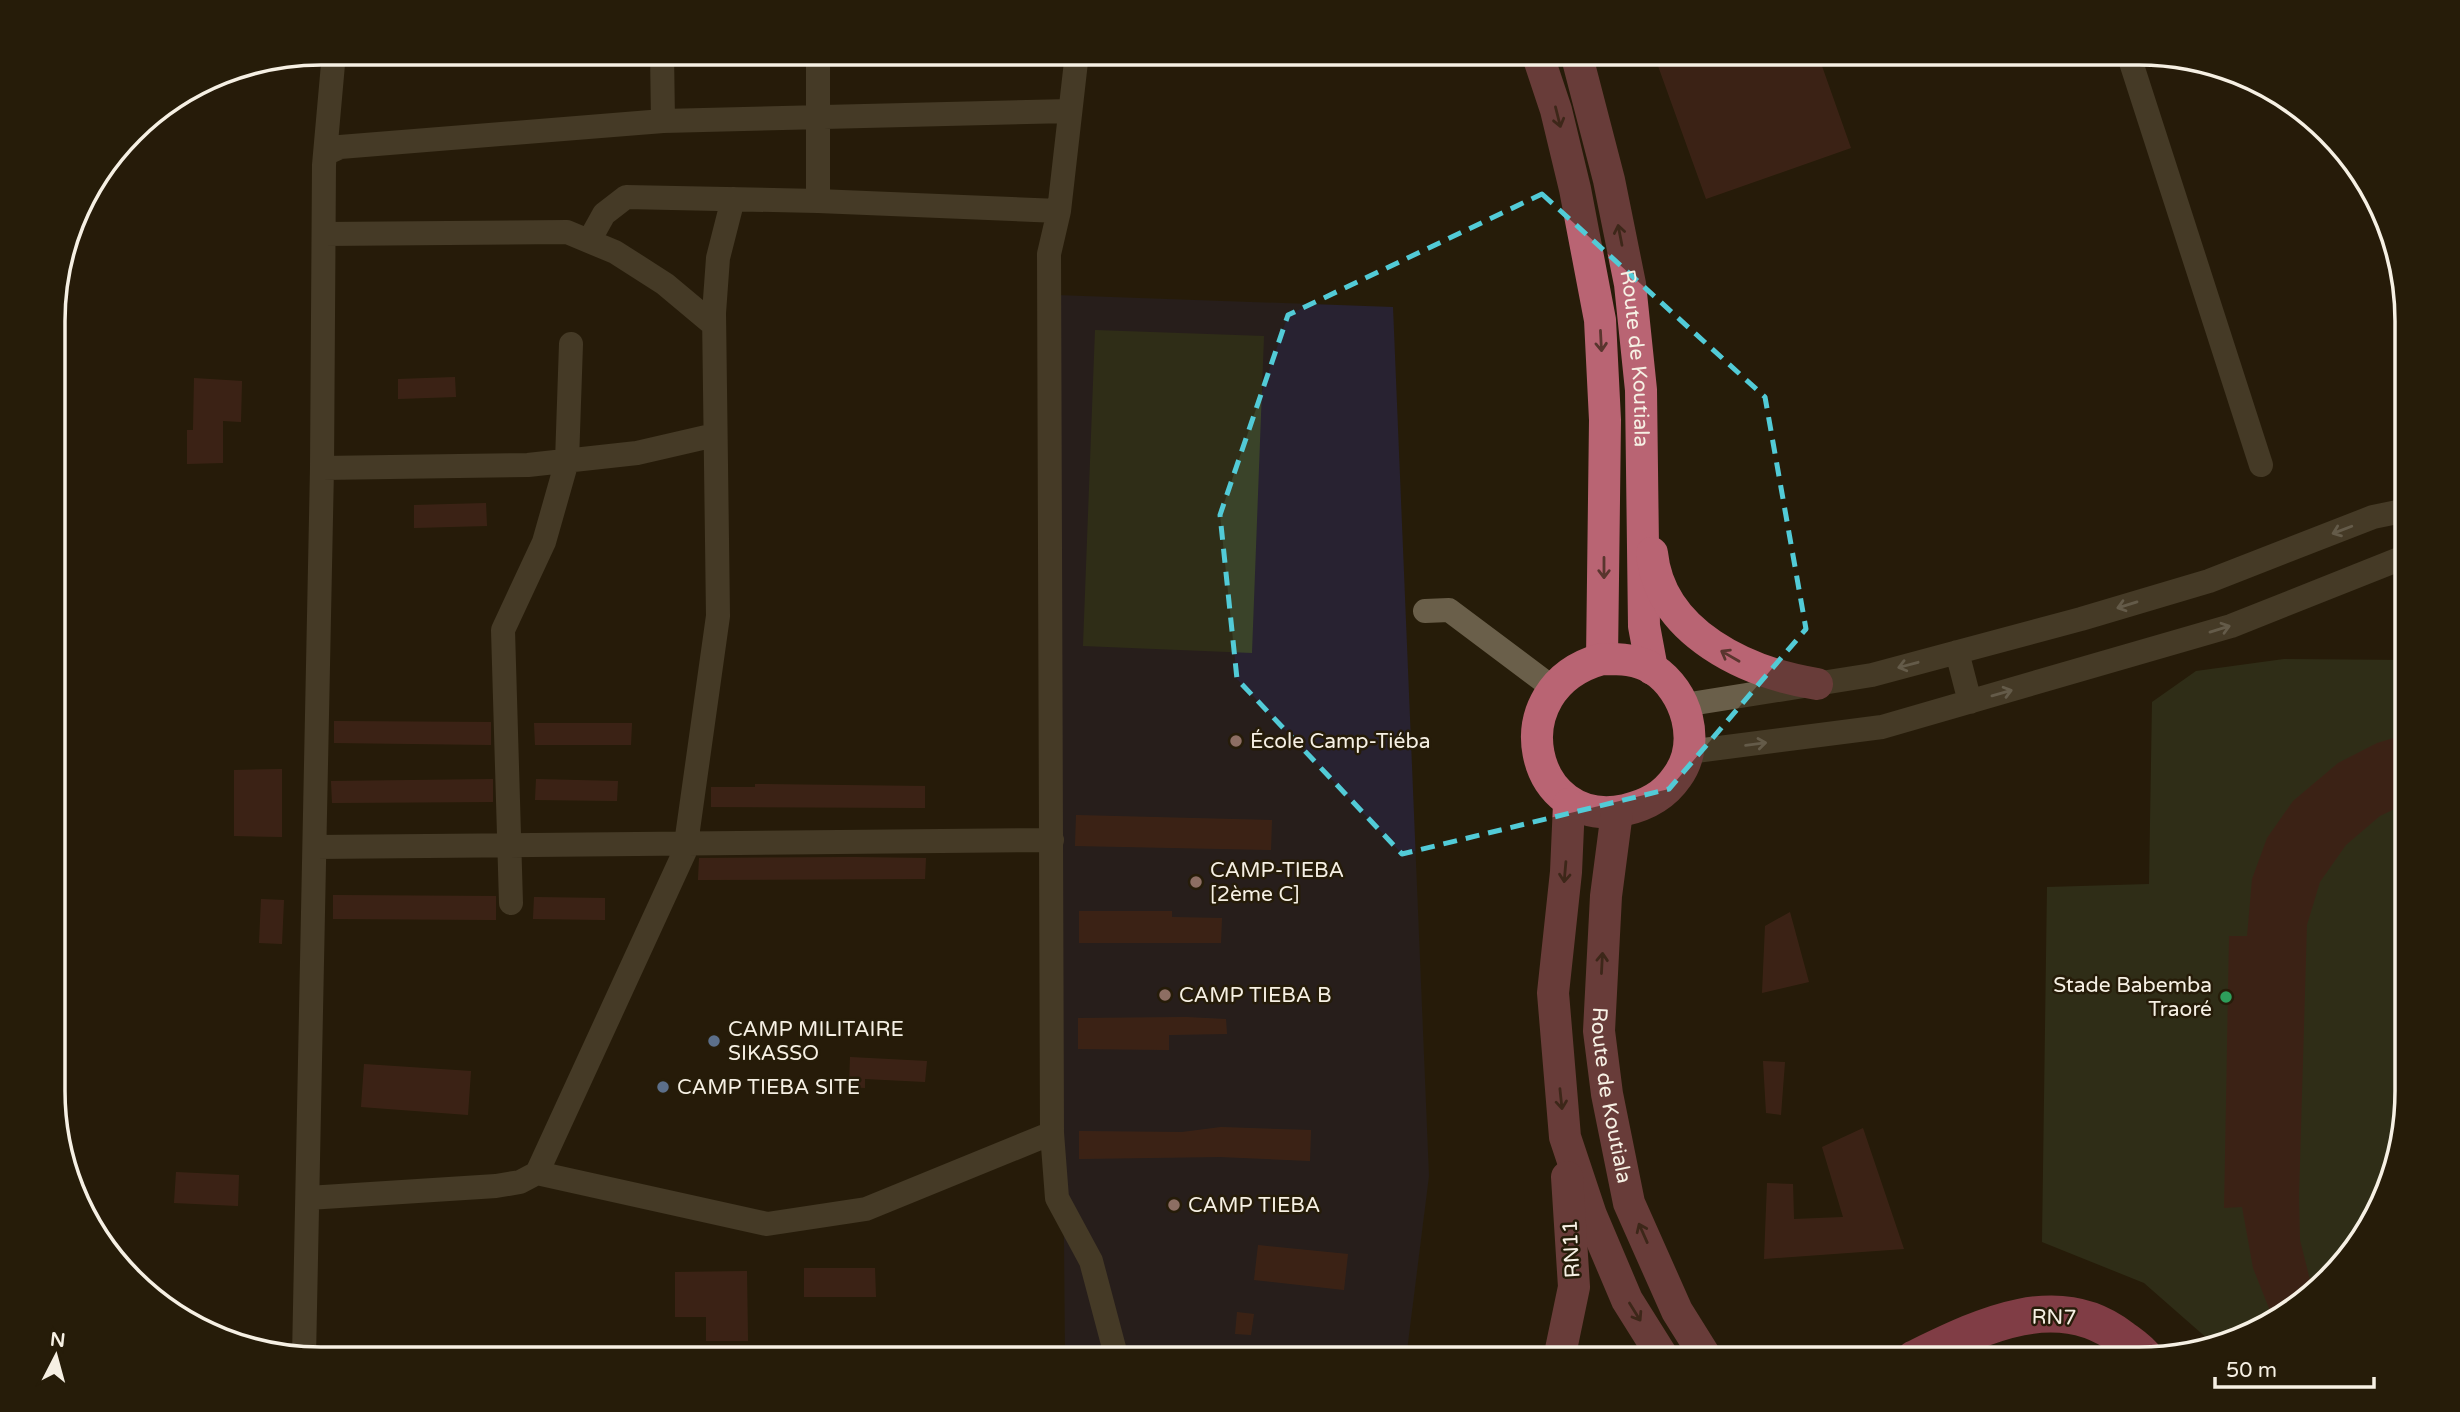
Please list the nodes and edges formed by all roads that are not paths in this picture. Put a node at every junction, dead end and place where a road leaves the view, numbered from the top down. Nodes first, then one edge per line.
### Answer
1 (333, 65) edge
2 (662, 65) edge
3 (818, 65) edge
4 (1075, 65) edge
5 (1541, 65) edge
6 (1580, 65) edge
7 (2132, 65) edge
8 (1070, 111) junction
9 (818, 117) junction
10 (663, 121) junction
11 (327, 153) junction
12 (733, 199) junction
13 (818, 201) junction
14 (1059, 211) junction
15 (324, 234) junction
16 (589, 241) junction
17 (714, 325) junction
18 (571, 344) dead end
19 (715, 435) junction
20 (567, 461) junction
21 (1643, 463) junction
22 (2261, 465) dead end
23 (322, 468) junction
24 (2395, 513) edge
25 (2395, 561) edge
26 (1425, 611) dead end
27 (1957, 652) junction
28 (1602, 659) junction
29 (1652, 669) junction
30 (1817, 684) junction
31 (1553, 688) junction
32 (1970, 702) junction
33 (1684, 705) junction
34 (1688, 752) junction
35 (1569, 804) junction
36 (1617, 812) junction
37 (1052, 841) junction
38 (686, 844) junction
39 (509, 845) junction
40 (316, 847) junction
41 (511, 903) dead end
42 (1052, 1133) junction
43 (1565, 1137) junction
44 (537, 1173) junction
45 (308, 1198) junction
46 (304, 1347) edge
47 (1113, 1347) edge
48 (1562, 1347) edge
49 (1656, 1347) edge
50 (1700, 1347) edge
51 (1939, 1347) edge
52 (2132, 1347) edge

1 - 11 street
2 - 10 street
3 - 9 street
4 - 8 street
5 -> 28 main road, Route de Koutiala
21 -> 6 main road, Route de Koutiala
7 - 22 street
8 - 9 street
8 - 14 street
9 - 10 street
9 - 13 street
10 - 11 street
11 - 15 street
12 - 13 street
12 - 16 street
12 - 17 street
13 - 14 street
14 - 37 street
15 - 16 street
15 - 23 street
16 - 17 street
17 - 19 street
18 - 20 street
19 - 20 street
19 - 38 street
20 - 23 street
20 - 39 street
21 - 29 main road, Route de Koutiala
30 -> 21 main road
23 - 40 street
24 -> 27 street
32 -> 25 street
26 - 31 street
27 -> 30 street
27 - 32 street
28 - 29 main road
28 - 31 main road
29 - 33 main road
30 - 33 street
31 - 35 main road
34 -> 32 street
33 - 34 main road
34 - 36 main road
35 - 36 main road
35 -> 43 main road, RN11
50 -> 36 main road, Route de Koutiala
37 - 38 street
37 - 42 street
38 - 39 street
38 - 44 street
39 - 40 street
39 - 41 street
40 - 45 street
42 - 44 street
42 - 47 street
43 - 48 main road, RN11 / RN11
43 -> 49 main road, RN11
44 - 45 street
45 - 46 street
51 - 52 highway, RN7

